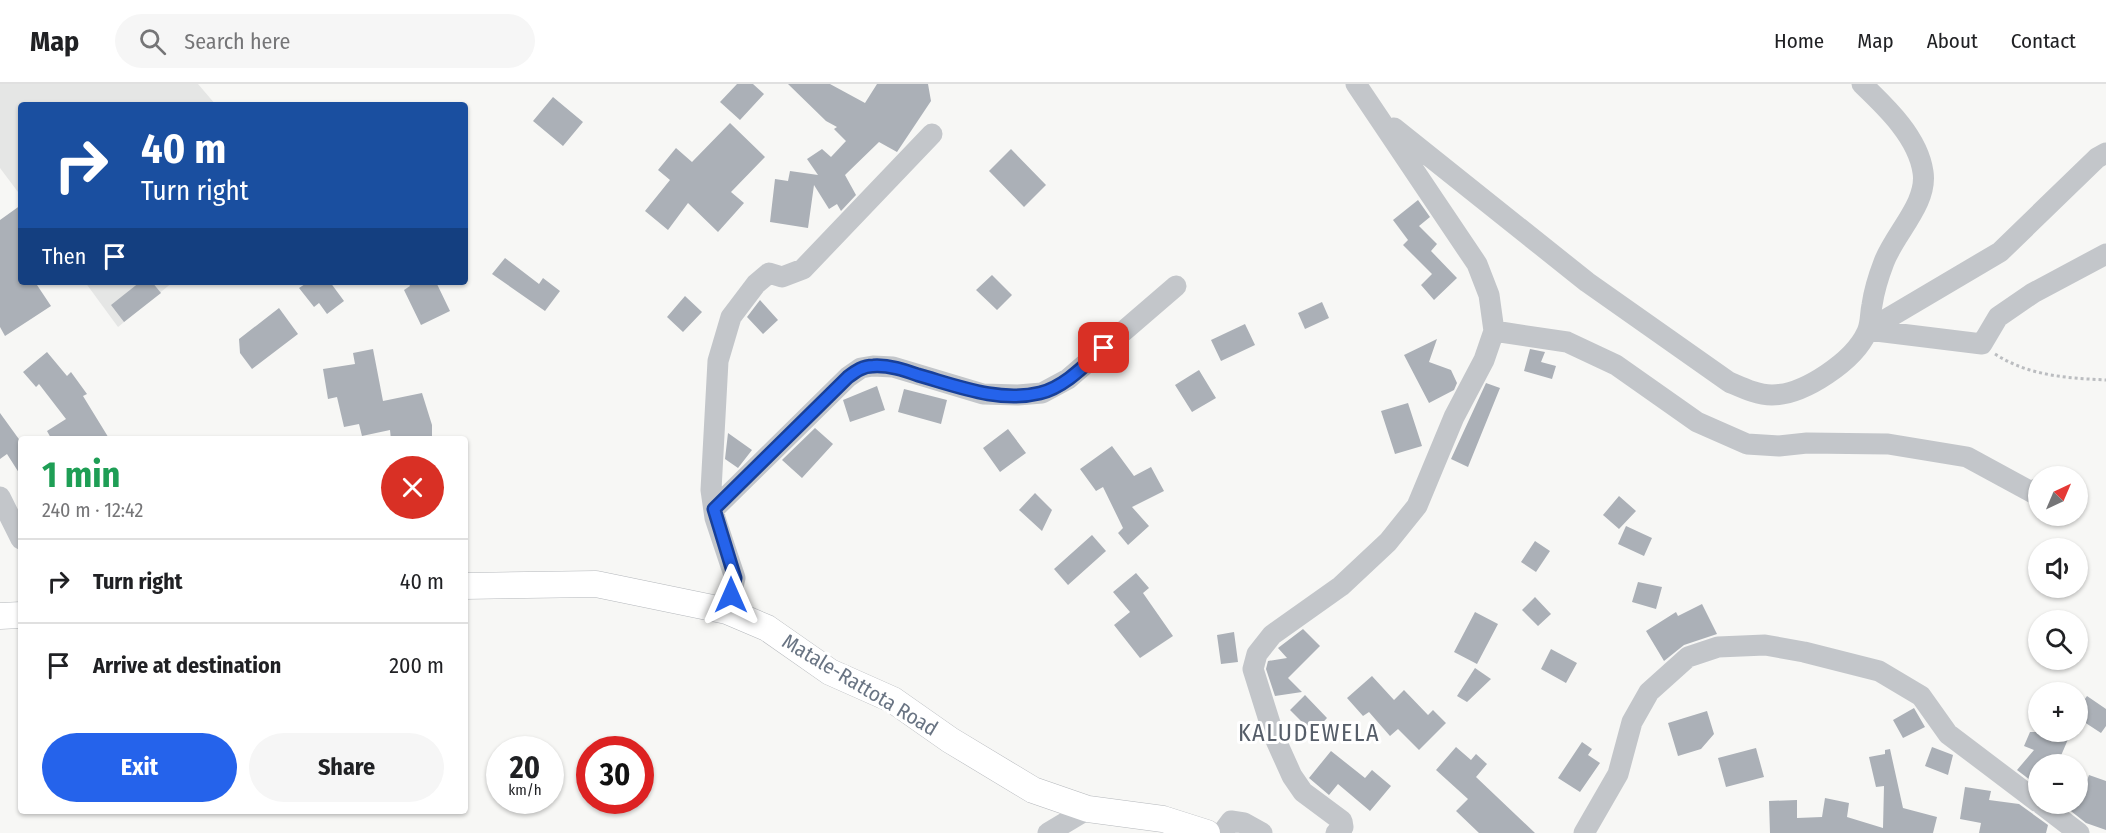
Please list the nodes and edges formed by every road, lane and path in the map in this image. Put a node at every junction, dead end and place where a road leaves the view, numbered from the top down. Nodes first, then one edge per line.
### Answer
1 (1356, 84) edge
2 (1862, 84) edge
3 (1381, 119) junction
4 (932, 134) dead end
5 (2106, 153) edge
6 (2106, 254) edge
7 (1176, 286) dead end
8 (1868, 330) junction
9 (1494, 332) junction
10 (1982, 344) junction
11 (2106, 380) edge
12 (2028, 490) edge
13 (0, 496) edge
14 (714, 509) junction
15 (18, 533) edge
16 (468, 586) edge
17 (727, 611) junction
18 (18, 615) edge
19 (0, 616) edge
20 (2028, 794) edge
21 (1088, 809) junction
22 (2054, 814) edge
23 (1048, 833) edge
24 (1207, 833) edge
25 (1222, 833) edge
26 (1262, 833) edge
27 (1336, 833) edge
28 (1584, 833) edge
29 (2079, 833) edge

1 - 3 street
2 - 8 street
3 - 8 street
3 - 9 street
4 - 14 street
5 - 8 street
6 - 10 street
7 - 14 street
8 - 10 street
9 - 12 street
9 - 27 street
10 - 11 path
13 - 15 street
14 - 17 street
16 - 17 main road, Matale-Rattota Road
17 - 21 main road, Matale-Rattota Road
18 - 19 main road
20 - 28 street
21 - 23 street
21 - 24 main road, Matale-Rattota Road
22 - 29 street
25 - 26 street

